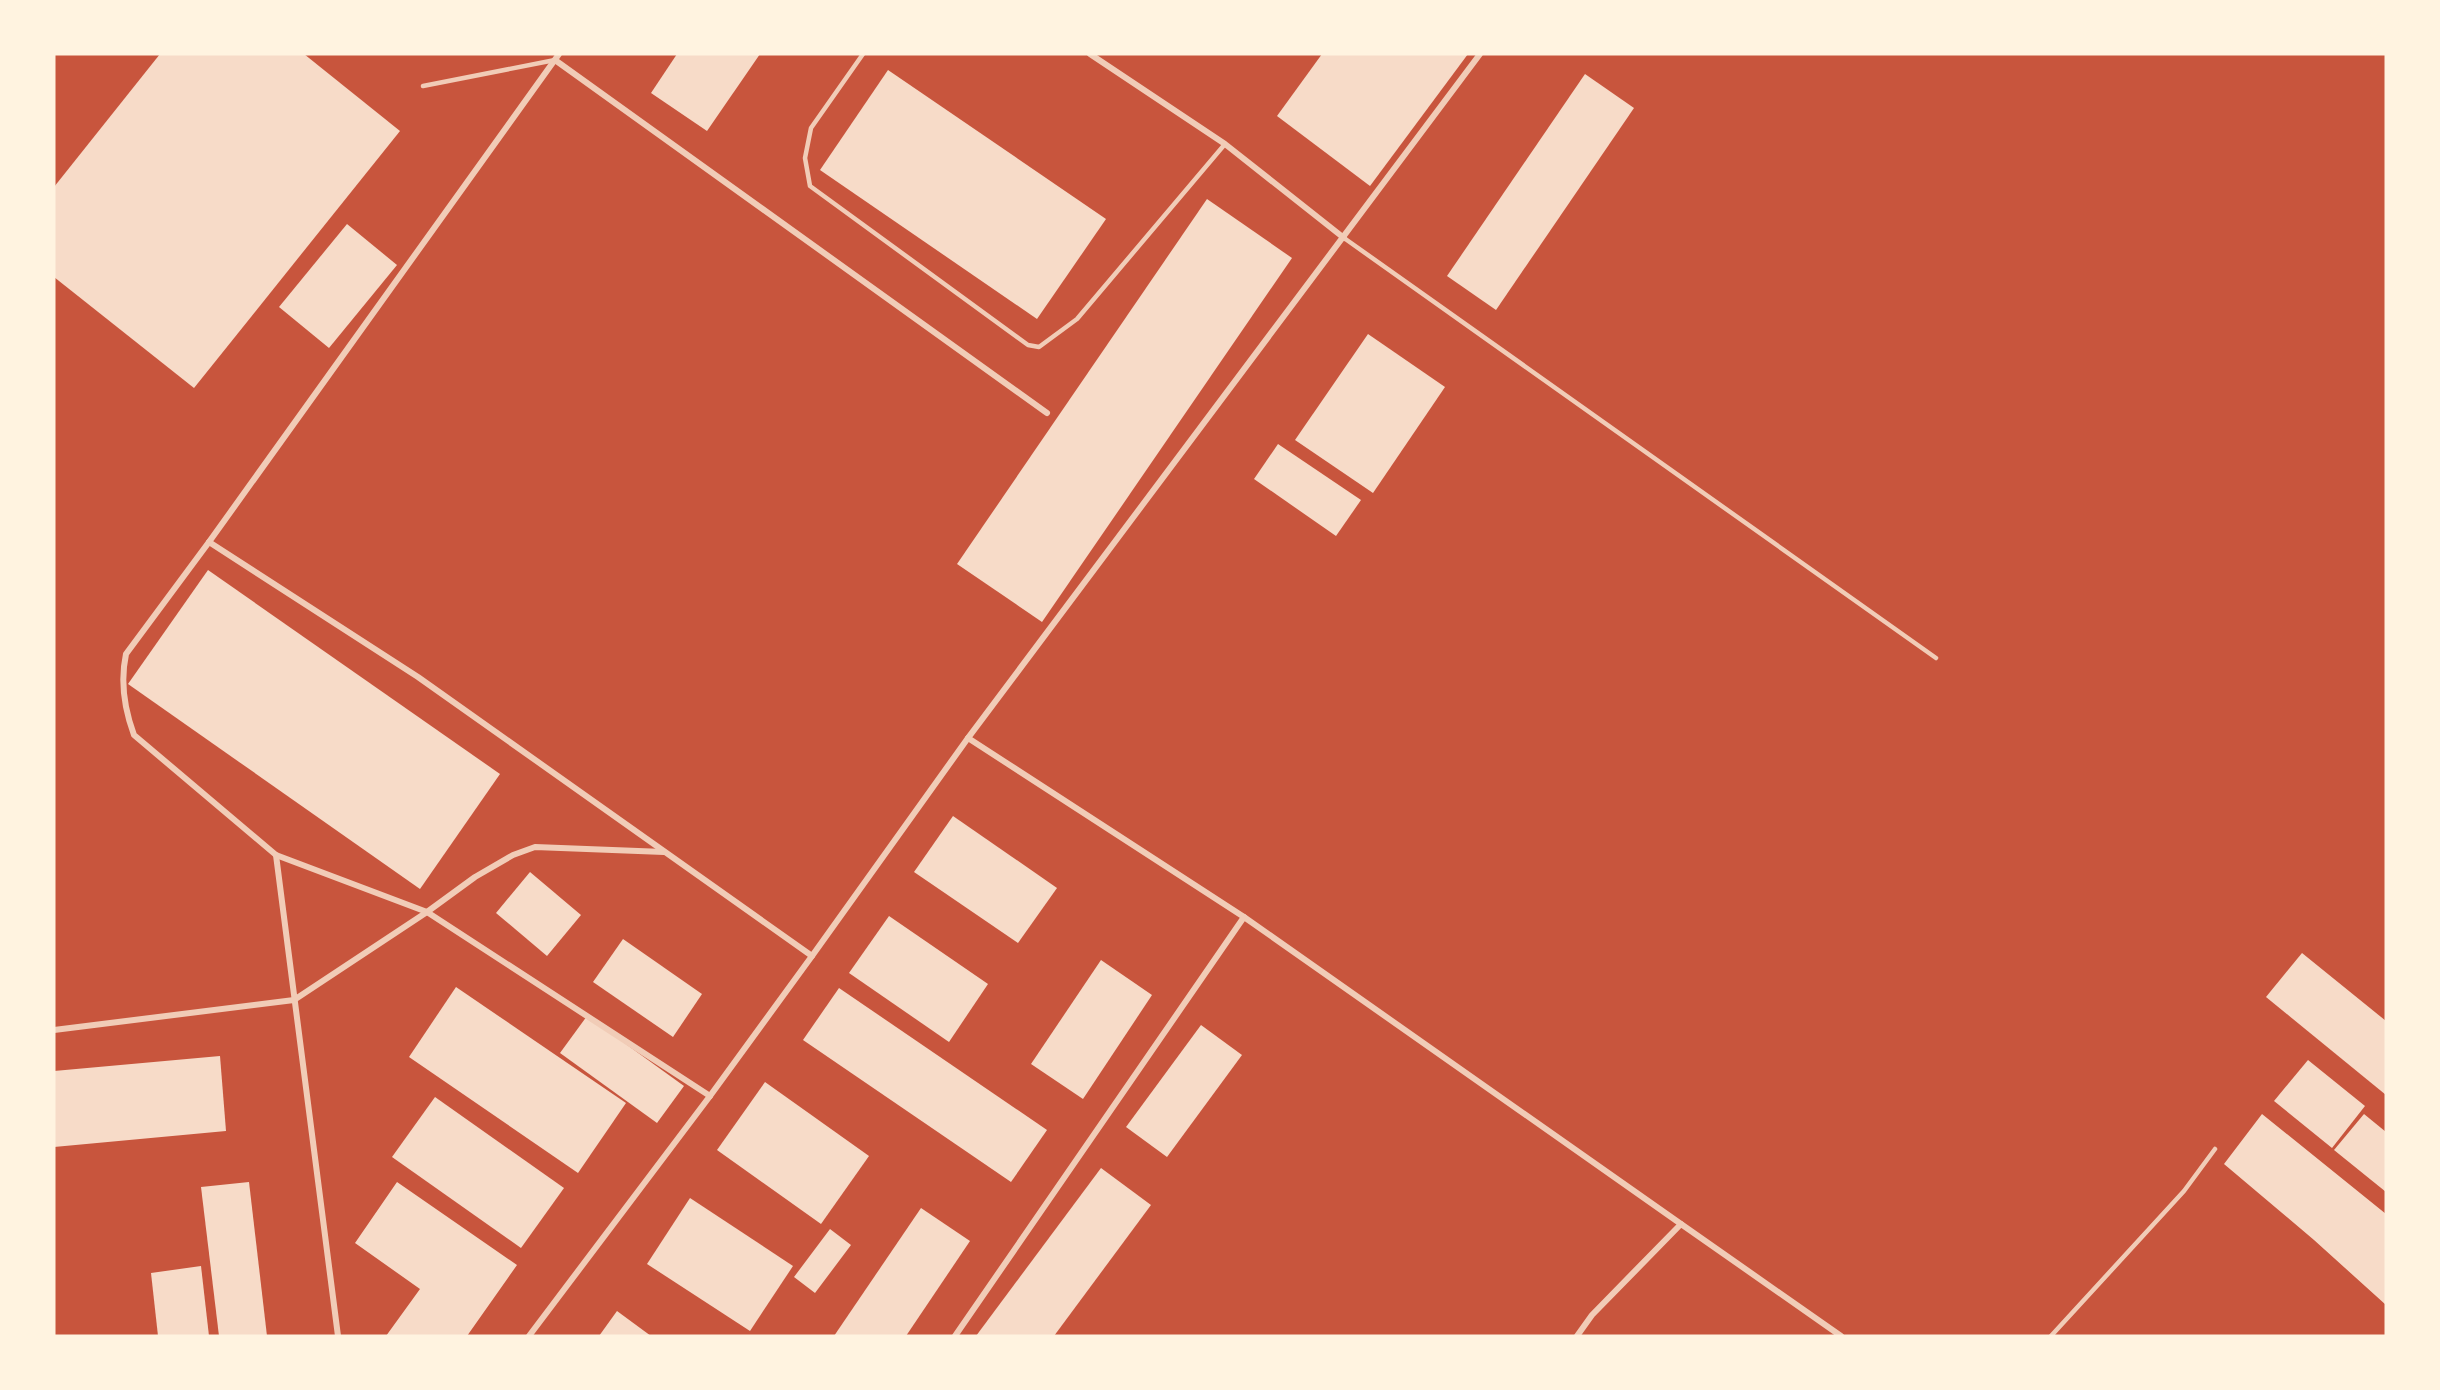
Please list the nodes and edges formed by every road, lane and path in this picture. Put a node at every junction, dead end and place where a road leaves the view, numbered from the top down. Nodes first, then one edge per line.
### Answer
1 (863, 54) edge
2 (1090, 54) edge
3 (1480, 54) edge
4 (557, 57) edge
5 (423, 86) dead end
6 (1225, 144) junction
7 (1344, 238) junction
8 (1047, 413) dead end
9 (209, 542) junction
10 (1936, 658) dead end
11 (968, 738) junction
12 (665, 852) junction
13 (276, 855) junction
14 (427, 912) junction
15 (1244, 917) junction
16 (812, 956) junction
17 (294, 1000) junction
18 (54, 1030) edge
19 (710, 1096) junction
20 (2215, 1149) dead end
21 (1681, 1224) junction
22 (338, 1336) edge
23 (529, 1336) edge
24 (954, 1336) edge
25 (1577, 1336) edge
26 (1841, 1336) edge
27 (2050, 1336) edge

1 - 6 lane
2 - 6 street
3 - 7 street
4 - 5 lane
4 - 8 street
4 - 9 street
6 - 7 street
7 - 10 lane
7 - 11 street
9 - 12 street
9 - 13 street
11 - 15 street
11 - 16 street
12 - 14 street
12 - 16 street
13 - 14 street
13 - 17 street
14 - 17 street
14 - 19 street
15 - 21 street
15 - 24 street
16 - 19 street
17 - 18 street
17 - 22 street
19 - 23 street
20 - 27 lane
21 - 25 street
21 - 26 street

